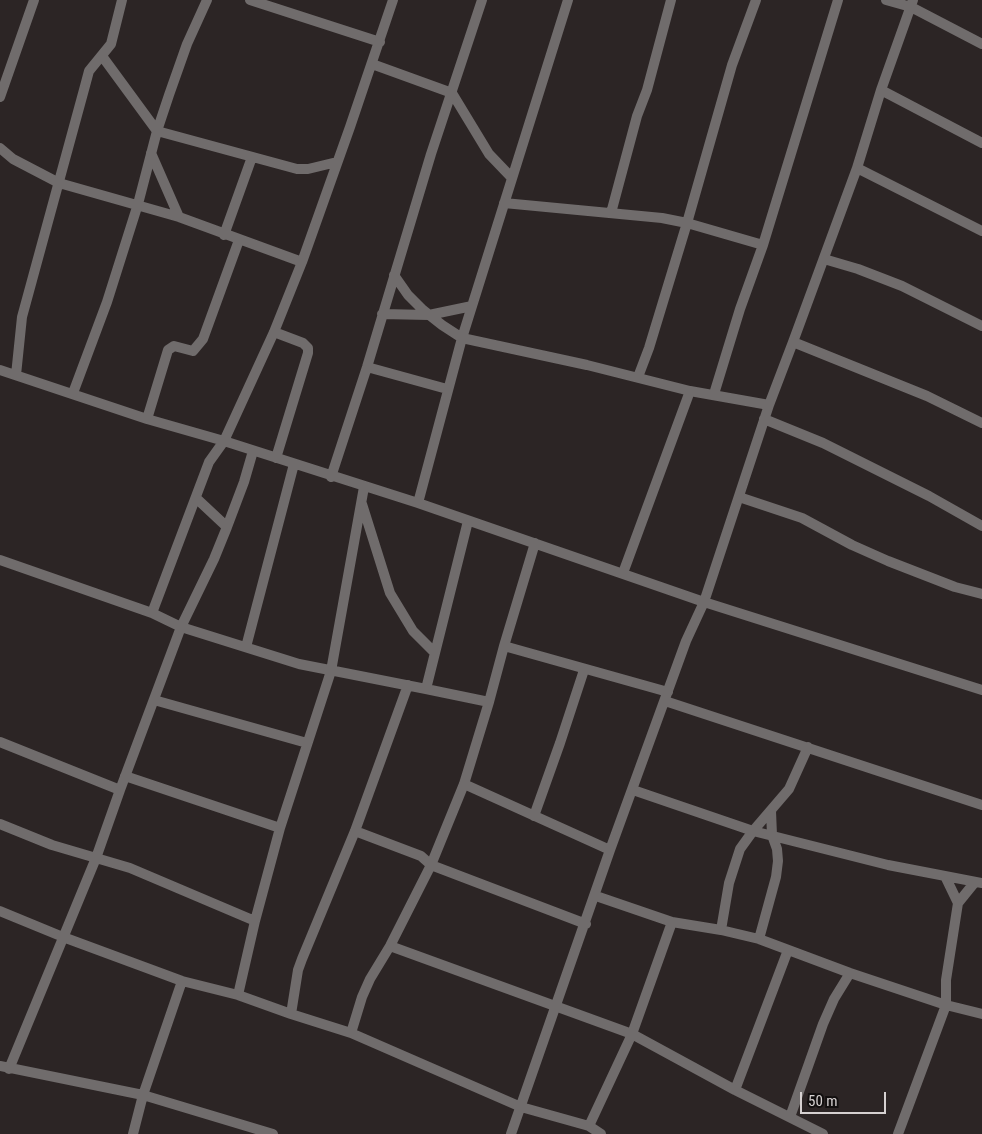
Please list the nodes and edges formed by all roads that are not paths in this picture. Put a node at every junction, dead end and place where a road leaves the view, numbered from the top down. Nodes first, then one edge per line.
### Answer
1 (34, 0) edge
2 (122, 0) edge
3 (207, 0) edge
4 (250, 0) edge
5 (393, 0) edge
6 (482, 0) edge
7 (568, 0) edge
8 (671, 0) edge
9 (756, 0) edge
10 (838, 0) edge
11 (886, 0) edge
12 (912, 4) edge
13 (380, 42) junction
14 (982, 44) edge
15 (102, 56) junction
16 (372, 64) junction
17 (881, 90) junction
18 (452, 93) junction
19 (0, 97) edge
20 (157, 131) junction
21 (982, 143) edge
22 (0, 148) edge
23 (151, 153) junction
24 (252, 157) junction
25 (337, 162) junction
26 (857, 168) junction
27 (512, 178) junction
28 (58, 183) junction
29 (504, 203) junction
30 (138, 204) junction
31 (611, 213) junction
32 (179, 217) junction
33 (687, 223) junction
34 (982, 231) edge
35 (224, 235) junction
36 (239, 240) junction
37 (763, 245) junction
38 (824, 259) junction
39 (302, 262) junction
40 (394, 275) junction
41 (472, 306) junction
42 (382, 314) junction
43 (429, 315) junction
44 (982, 326) edge
45 (274, 332) junction
46 (462, 338) junction
47 (793, 342) junction
48 (367, 367) junction
49 (0, 370) edge
50 (16, 375) junction
51 (638, 377) junction
52 (447, 389) junction
53 (690, 391) junction
54 (74, 394) junction
55 (714, 394) junction
56 (769, 405) junction
57 (147, 419) junction
58 (764, 419) junction
59 (982, 423) edge
60 (224, 441) junction
61 (253, 451) junction
62 (276, 458) junction
63 (294, 464) junction
64 (331, 477) junction
65 (364, 487) junction
66 (739, 497) junction
67 (196, 498) junction
68 (361, 502) junction
69 (418, 503) junction
70 (468, 521) junction
71 (982, 526) edge
72 (227, 527) junction
73 (535, 543) junction
74 (0, 560) edge
75 (623, 573) junction
76 (982, 594) edge
77 (704, 602) junction
78 (152, 613) junction
79 (181, 627) junction
80 (504, 646) junction
81 (246, 647) junction
82 (435, 653) junction
83 (584, 670) junction
84 (331, 671) junction
85 (408, 685) junction
86 (426, 689) junction
87 (982, 690) edge
88 (666, 696) junction
89 (154, 700) junction
90 (489, 702) junction
91 (0, 742) edge
92 (307, 743) junction
93 (808, 747) junction
94 (125, 776) junction
95 (464, 784) junction
96 (120, 790) junction
97 (633, 790) junction
98 (982, 805) edge
99 (772, 811) junction
100 (534, 816) junction
101 (0, 824) edge
102 (280, 828) junction
103 (355, 831) junction
104 (753, 831) junction
105 (772, 835) junction
106 (610, 850) junction
107 (96, 858) junction
108 (432, 865) junction
109 (945, 876) junction
110 (979, 882) edge
111 (596, 896) junction
112 (958, 903) junction
113 (0, 911) edge
114 (255, 921) junction
115 (672, 922) junction
116 (586, 924) junction
117 (721, 930) junction
118 (63, 938) junction
119 (759, 939) junction
120 (390, 946) junction
121 (788, 950) junction
122 (850, 973) junction
123 (182, 981) junction
124 (238, 995) junction
125 (946, 1005) junction
126 (555, 1007) junction
127 (291, 1014) junction
128 (982, 1014) edge
129 (351, 1033) junction
130 (632, 1034) junction
131 (4, 1068) edge
132 (735, 1090) junction
133 (143, 1095) junction
134 (522, 1107) junction
135 (790, 1117) junction
136 (589, 1126) junction
137 (133, 1134) edge
138 (273, 1134) edge
139 (511, 1134) edge
140 (602, 1134) edge
141 (823, 1134) edge
142 (898, 1134) edge

1 - 19 street
2 - 15 street
3 - 20 street
4 - 13 street
5 - 13 street
6 - 18 street
7 - 27 street
8 - 31 street
9 - 33 street
10 - 37 street
11 - 12 street
12 - 14 street
12 - 17 street
13 - 16 street
15 - 20 street
15 - 28 street
16 - 18 street
16 - 25 street
17 - 21 street
17 - 26 street
18 - 27 street
18 - 40 street
20 - 23 street
20 - 24 street
22 - 28 street
23 - 30 street
23 - 32 street
24 - 25 street
24 - 35 street
25 - 39 street
26 - 34 street
26 - 38 street
27 - 29 street
28 - 30 street
28 - 50 street
29 - 31 street
29 - 41 street
30 - 32 street
30 - 54 street
31 - 33 street
32 - 35 street
33 - 37 street
33 - 51 street
35 - 36 street
36 - 39 street
36 - 57 street
37 - 55 street
38 - 44 street
38 - 47 street
39 - 45 street
40 - 42 street
40 - 43 street
41 - 43 street
41 - 46 street
42 - 43 street
42 - 48 street
43 - 46 street
45 - 60 street
45 - 62 street
46 - 51 street
46 - 52 street
47 - 56 street
47 - 59 street
48 - 52 street
48 - 64 street
49 - 50 street
50 - 54 street
51 - 53 street
52 - 69 street
53 - 55 street
53 - 75 street
54 - 57 street
55 - 56 street
56 - 58 street
57 - 60 street
58 - 66 street
58 - 71 street
60 - 61 street
60 - 67 street
61 - 62 street
61 - 72 street
62 - 63 street
63 - 64 street
63 - 81 street
64 - 65 street
65 - 68 street
65 - 69 street
66 - 76 street
66 - 77 street
67 - 72 street
67 - 78 street
68 - 82 street
68 - 84 street
69 - 70 street
70 - 73 street
70 - 82 street
72 - 79 street
73 - 75 street
73 - 80 street
74 - 78 street
75 - 77 street
77 - 87 street
77 - 88 street
78 - 79 street
79 - 81 street
79 - 89 street
80 - 83 street
80 - 90 street
81 - 84 street
82 - 86 street
83 - 88 street
83 - 100 street
84 - 85 street
84 - 92 street
85 - 86 street
85 - 103 street
86 - 90 street
88 - 93 street
88 - 97 street
89 - 92 street
89 - 94 street
90 - 95 street
91 - 96 street
92 - 102 street
93 - 98 street
93 - 99 street
94 - 96 street
94 - 102 street
95 - 100 street
95 - 108 street
96 - 107 street
97 - 104 street
97 - 106 street
99 - 104 street
99 - 105 street
100 - 106 street
101 - 107 street
102 - 114 street
103 - 108 street
103 - 127 street
104 - 105 street
104 - 117 street
105 - 109 street
105 - 119 street
106 - 111 street
107 - 114 street
107 - 118 street
108 - 116 street
108 - 120 street
109 - 110 street
109 - 112 street
110 - 112 street
111 - 115 street
111 - 116 street
112 - 125 street
113 - 118 street
114 - 124 street
115 - 117 street
115 - 130 street
116 - 126 street
117 - 119 street
118 - 123 street
118 - 131 street
119 - 121 street
120 - 126 street
120 - 129 street
121 - 122 street
121 - 132 street
122 - 125 street
122 - 135 street
123 - 124 street
123 - 133 street
124 - 127 street
125 - 128 street
125 - 142 street
126 - 130 street
126 - 134 street
127 - 129 street
129 - 134 street
130 - 132 street
130 - 136 street
131 - 133 street
132 - 135 street
133 - 137 street
133 - 138 street
134 - 136 street
134 - 139 street
135 - 141 street
136 - 140 street

